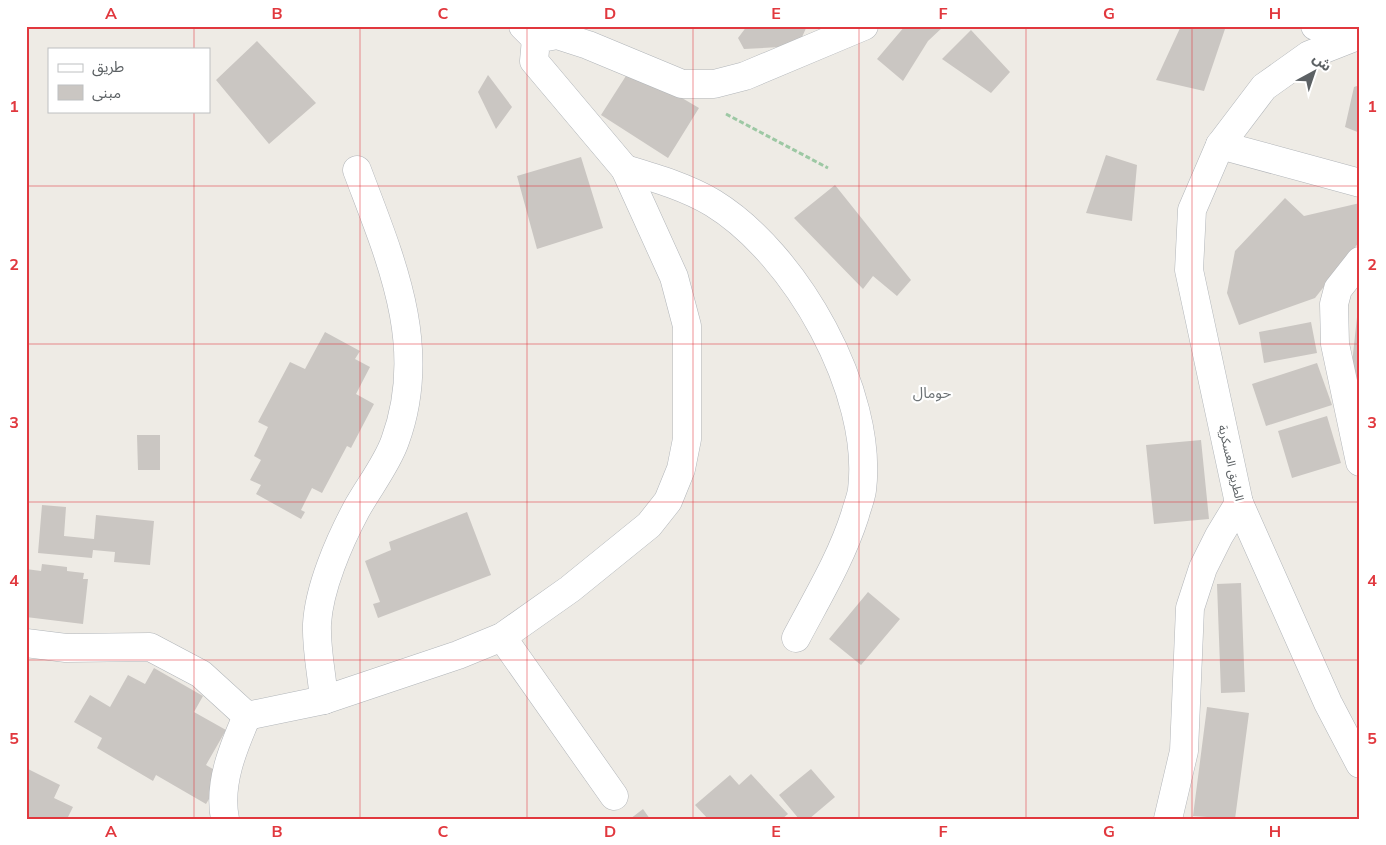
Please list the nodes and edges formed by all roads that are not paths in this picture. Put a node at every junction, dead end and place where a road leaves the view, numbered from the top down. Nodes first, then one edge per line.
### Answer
1 (864, 26) edge
2 (1315, 26) edge
3 (529, 33) edge
4 (1358, 35) edge
5 (1220, 145) junction
6 (625, 168) junction
7 (357, 170) dead end
8 (1360, 184) edge
9 (1360, 261) edge
10 (1360, 462) edge
11 (1239, 503) junction
12 (502, 637) junction
13 (796, 638) dead end
14 (26, 643) edge
15 (324, 700) junction
16 (247, 716) junction
17 (1360, 764) edge
18 (614, 796) dead end
19 (226, 819) edge
20 (1168, 819) edge

1 - 3 street
2 - 4 street
3 - 6 street
4 - 5 street, الطريق العسكرية
5 - 8 street
5 - 11 street, الطريق العسكرية
6 - 12 street
6 - 13 street
7 - 15 street
9 - 10 street
11 - 17 street, الطريق العسكرية
11 - 20 street
12 - 15 street
12 - 18 street
14 - 16 street
15 - 16 street
16 - 19 street

